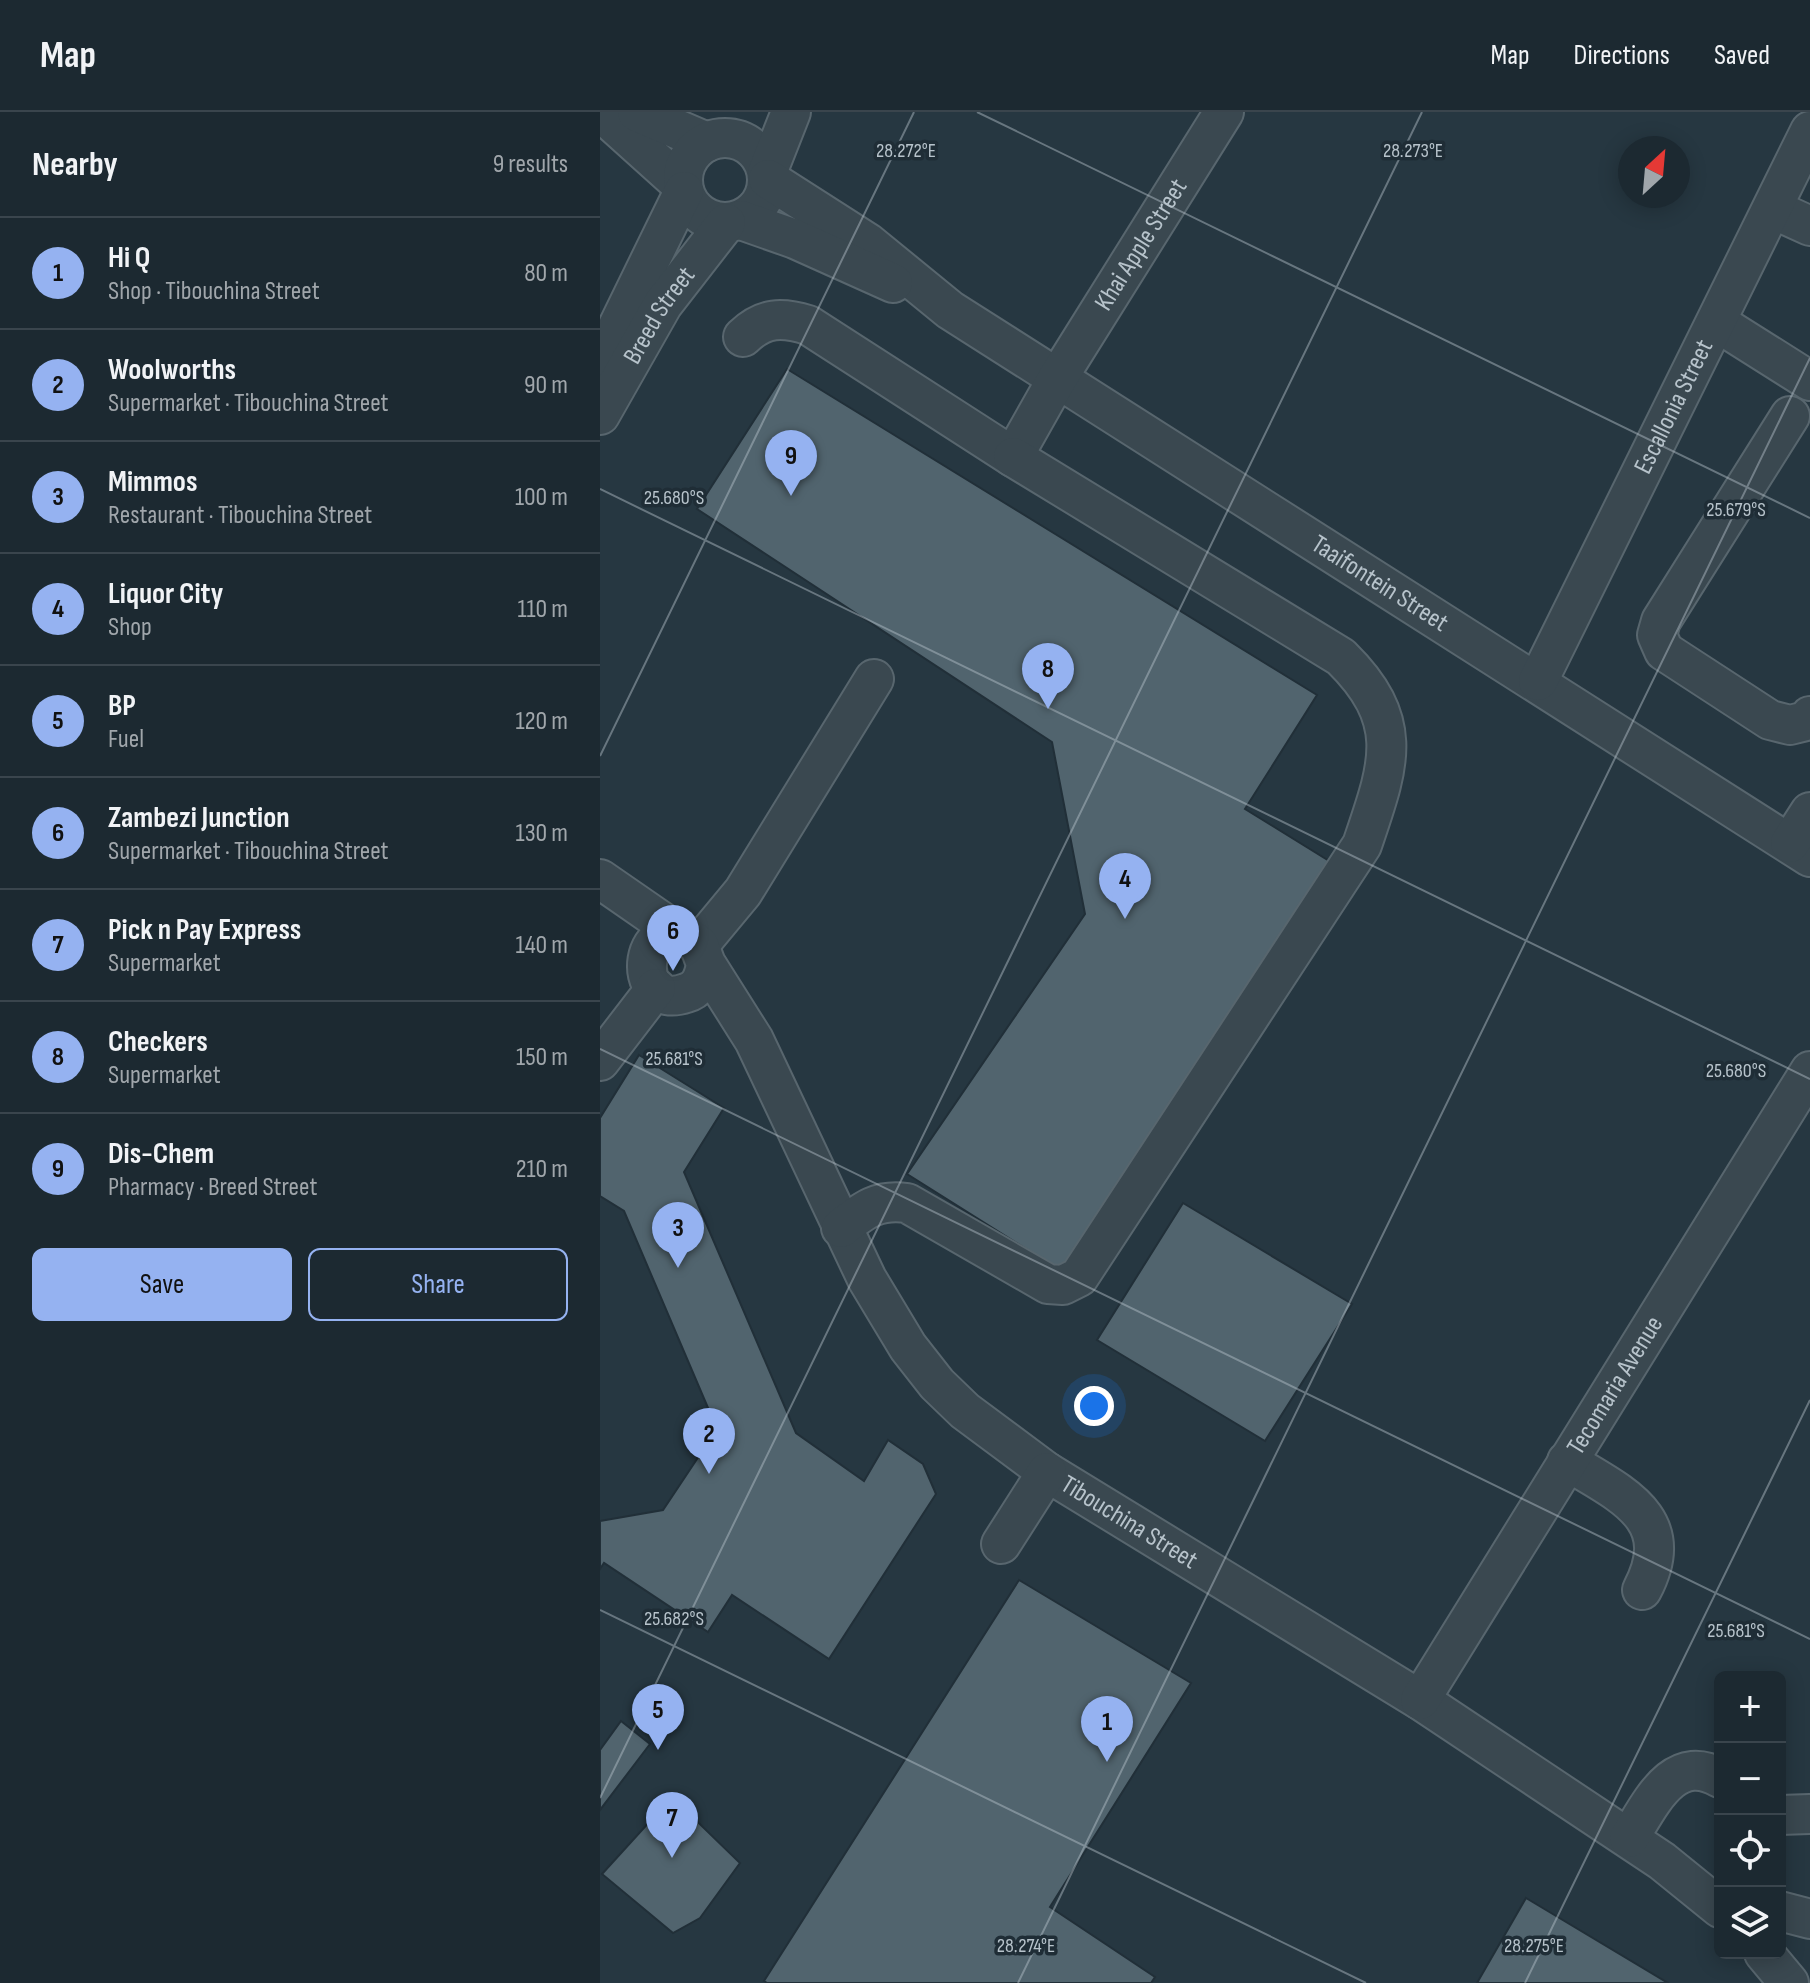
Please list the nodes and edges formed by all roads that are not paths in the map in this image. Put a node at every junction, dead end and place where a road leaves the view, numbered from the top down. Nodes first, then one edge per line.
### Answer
1 (601, 112) edge
2 (637, 112) edge
3 (743, 112) edge
4 (791, 112) edge
5 (1210, 117) edge
6 (1810, 131) edge
7 (711, 140) junction
8 (768, 176) junction
9 (684, 189) junction
10 (1773, 209) junction
11 (733, 222) junction
12 (1810, 226) edge
13 (950, 310) junction
14 (1718, 323) junction
15 (743, 337) dead end
16 (600, 363) edge
17 (1057, 379) junction
18 (1810, 381) edge
19 (600, 415) edge
20 (1790, 416) dead end
21 (1013, 457) junction
22 (874, 679) dead end
23 (1538, 681) junction
24 (1810, 716) edge
25 (1803, 838) edge
26 (600, 879) edge
27 (600, 907) edge
28 (695, 948) junction
29 (661, 982) junction
30 (754, 1040) junction
31 (600, 1061) edge
32 (1810, 1071) edge
33 (841, 1228) junction
34 (1567, 1461) junction
35 (1047, 1472) junction
36 (1001, 1544) dead end
37 (1642, 1590) dead end
38 (1420, 1700) junction
39 (1714, 1775) edge
40 (1810, 1814) edge
41 (1786, 1815) edge
42 (1629, 1838) junction
43 (1662, 1861) junction
44 (1714, 1884) edge
45 (1714, 1903) edge
46 (1786, 1913) edge
47 (1810, 1919) edge
48 (1769, 1959) edge
49 (1789, 1983) edge

1 - 9 street
2 - 7 street
3 - 7 street
4 - 8 street
5 - 17 street, Khai Apple Street
6 - 10 street, Escallonia Street
7 - 8 street
7 - 9 street
8 - 11 street
8 - 13 street
9 - 11 street
9 - 16 street, Breed Street
10 - 12 street
10 - 14 street, Escallonia Street
11 - 13 street
11 - 19 street, Breed Street
13 - 17 street, Taaifontein Street
14 - 18 street
14 - 23 street, Escallonia Street
15 - 21 street
17 - 21 street, Khai Apple Street
17 - 23 street, Taaifontein Street
20 - 24 street
21 - 33 street
22 - 28 street
23 - 25 street, Taaifontein Street
26 - 28 street, Tibouchina Street
27 - 29 street
28 - 29 street
28 - 29 street
28 - 30 street, Tibouchina Street
29 - 30 street
29 - 31 street
30 - 33 street, Tibouchina Street
32 - 34 street, Tecomaria Avenue
33 - 35 street, Tibouchina Street
34 - 37 street
34 - 38 street, Tecomaria Avenue
35 - 36 street
35 - 38 street, Tibouchina Street
38 - 42 street, Tibouchina Street
39 - 42 street
40 - 41 street
42 - 43 street, Tibouchina Street
43 - 44 street, Tibouchina Street
43 - 45 street, Tibouchina Street
46 - 47 street
48 - 49 street

